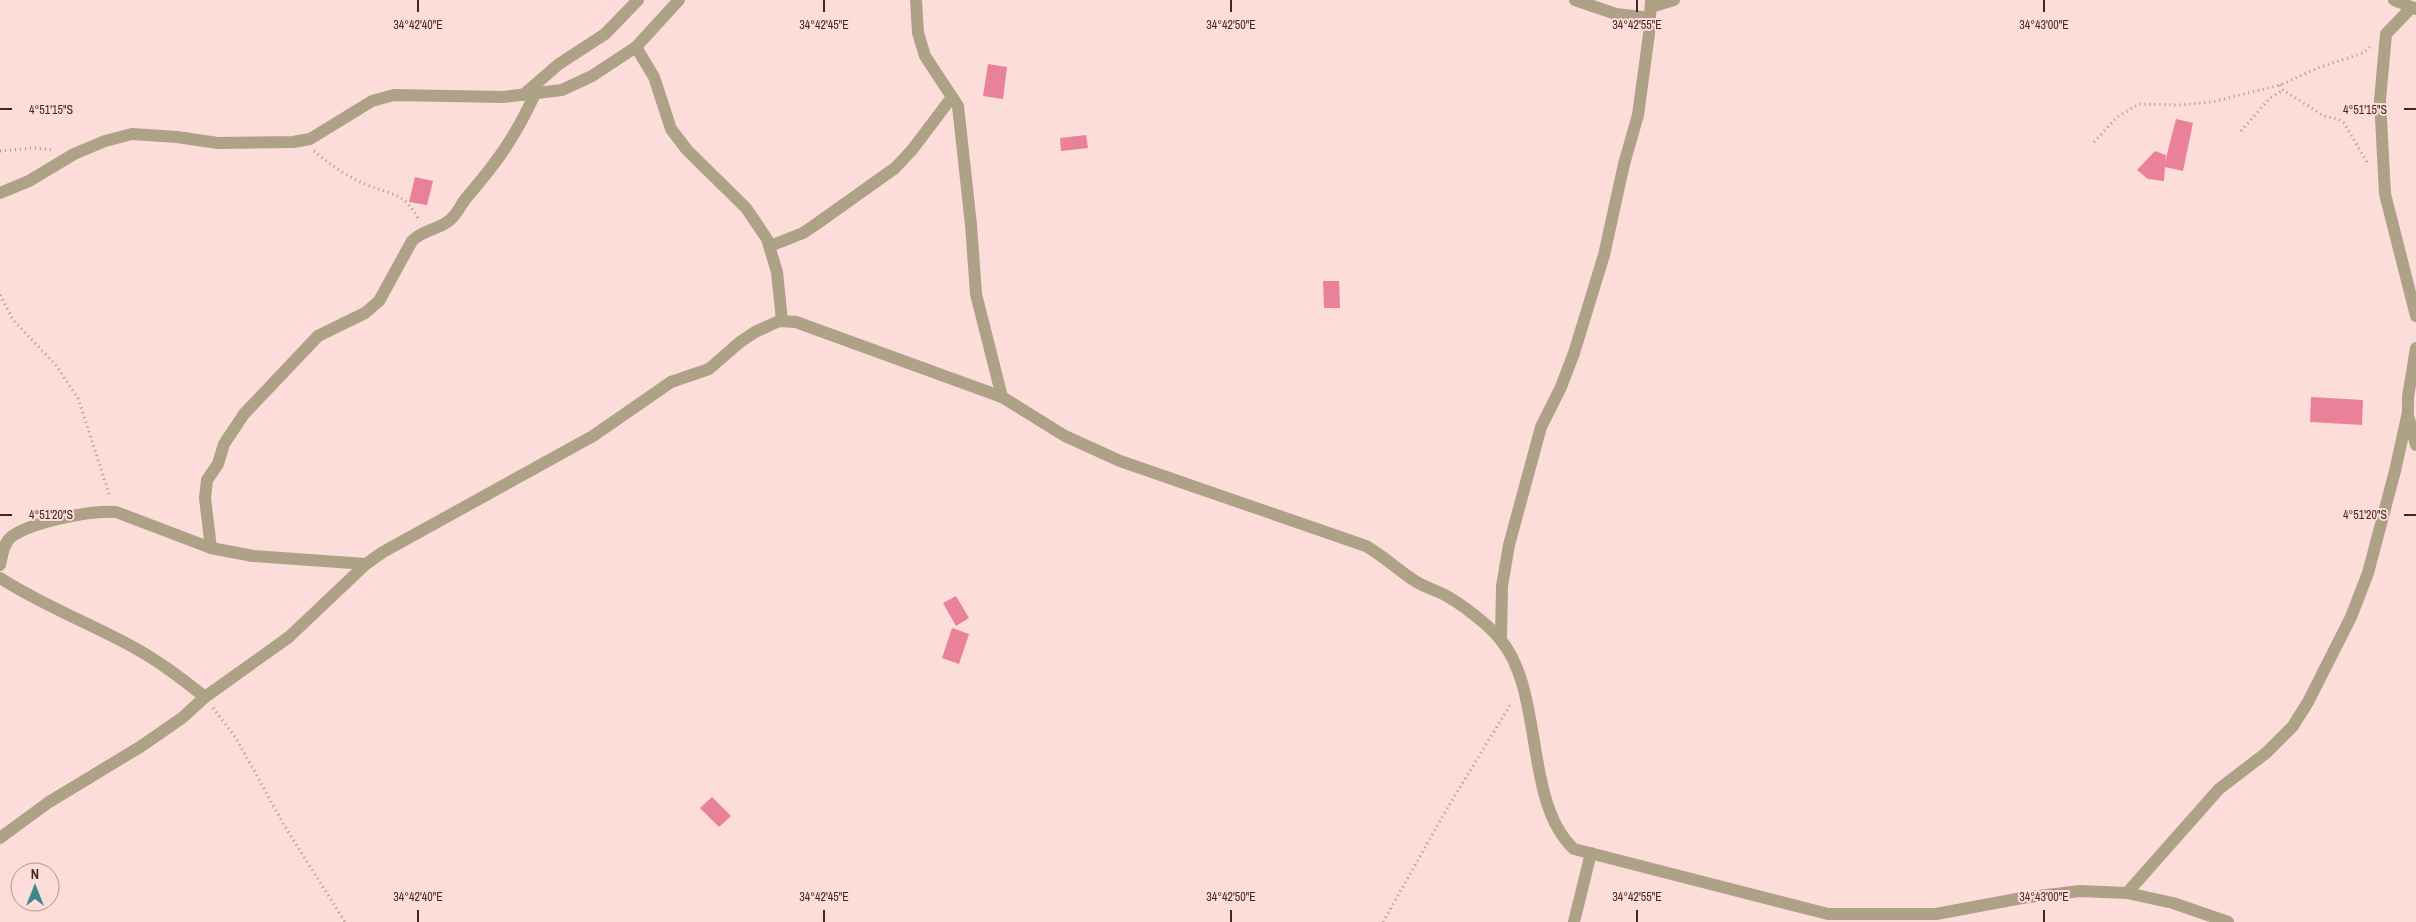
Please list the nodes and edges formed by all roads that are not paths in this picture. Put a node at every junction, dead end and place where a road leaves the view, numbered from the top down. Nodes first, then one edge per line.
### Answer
1 (638, 0) edge
2 (679, 0) edge
3 (916, 0) edge
4 (1575, 0) edge
5 (1674, 0) edge
6 (2394, 0) edge
7 (1651, 8) edge
8 (2414, 8) edge
9 (636, 47) junction
10 (529, 95) junction
11 (952, 98) junction
12 (0, 193) edge
13 (770, 246) junction
14 (2416, 316) edge
15 (782, 321) junction
16 (2416, 348) edge
17 (1002, 397) junction
18 (2408, 412) junction
19 (2416, 445) edge
20 (211, 548) junction
21 (366, 564) junction
22 (0, 565) edge
23 (0, 578) edge
24 (1501, 639) junction
25 (205, 697) junction
26 (0, 838) edge
27 (1591, 853) junction
28 (2127, 893) junction
29 (1574, 922) edge
30 (2228, 922) edge

1 - 10 street
2 - 9 street
3 - 11 street
4 - 7 street
5 - 7 street
6 - 8 street
7 - 24 street
8 - 14 street
9 - 10 street
9 - 13 street
10 - 12 street
10 - 20 street
11 - 13 street
11 - 17 street
13 - 15 street
15 - 17 street
15 - 21 street
16 - 18 street
17 - 24 street
18 - 19 street
18 - 28 street
20 - 21 street
20 - 22 street
21 - 25 street
23 - 25 street
24 - 27 street
25 - 26 street
27 - 28 street
27 - 29 street
28 - 30 street

